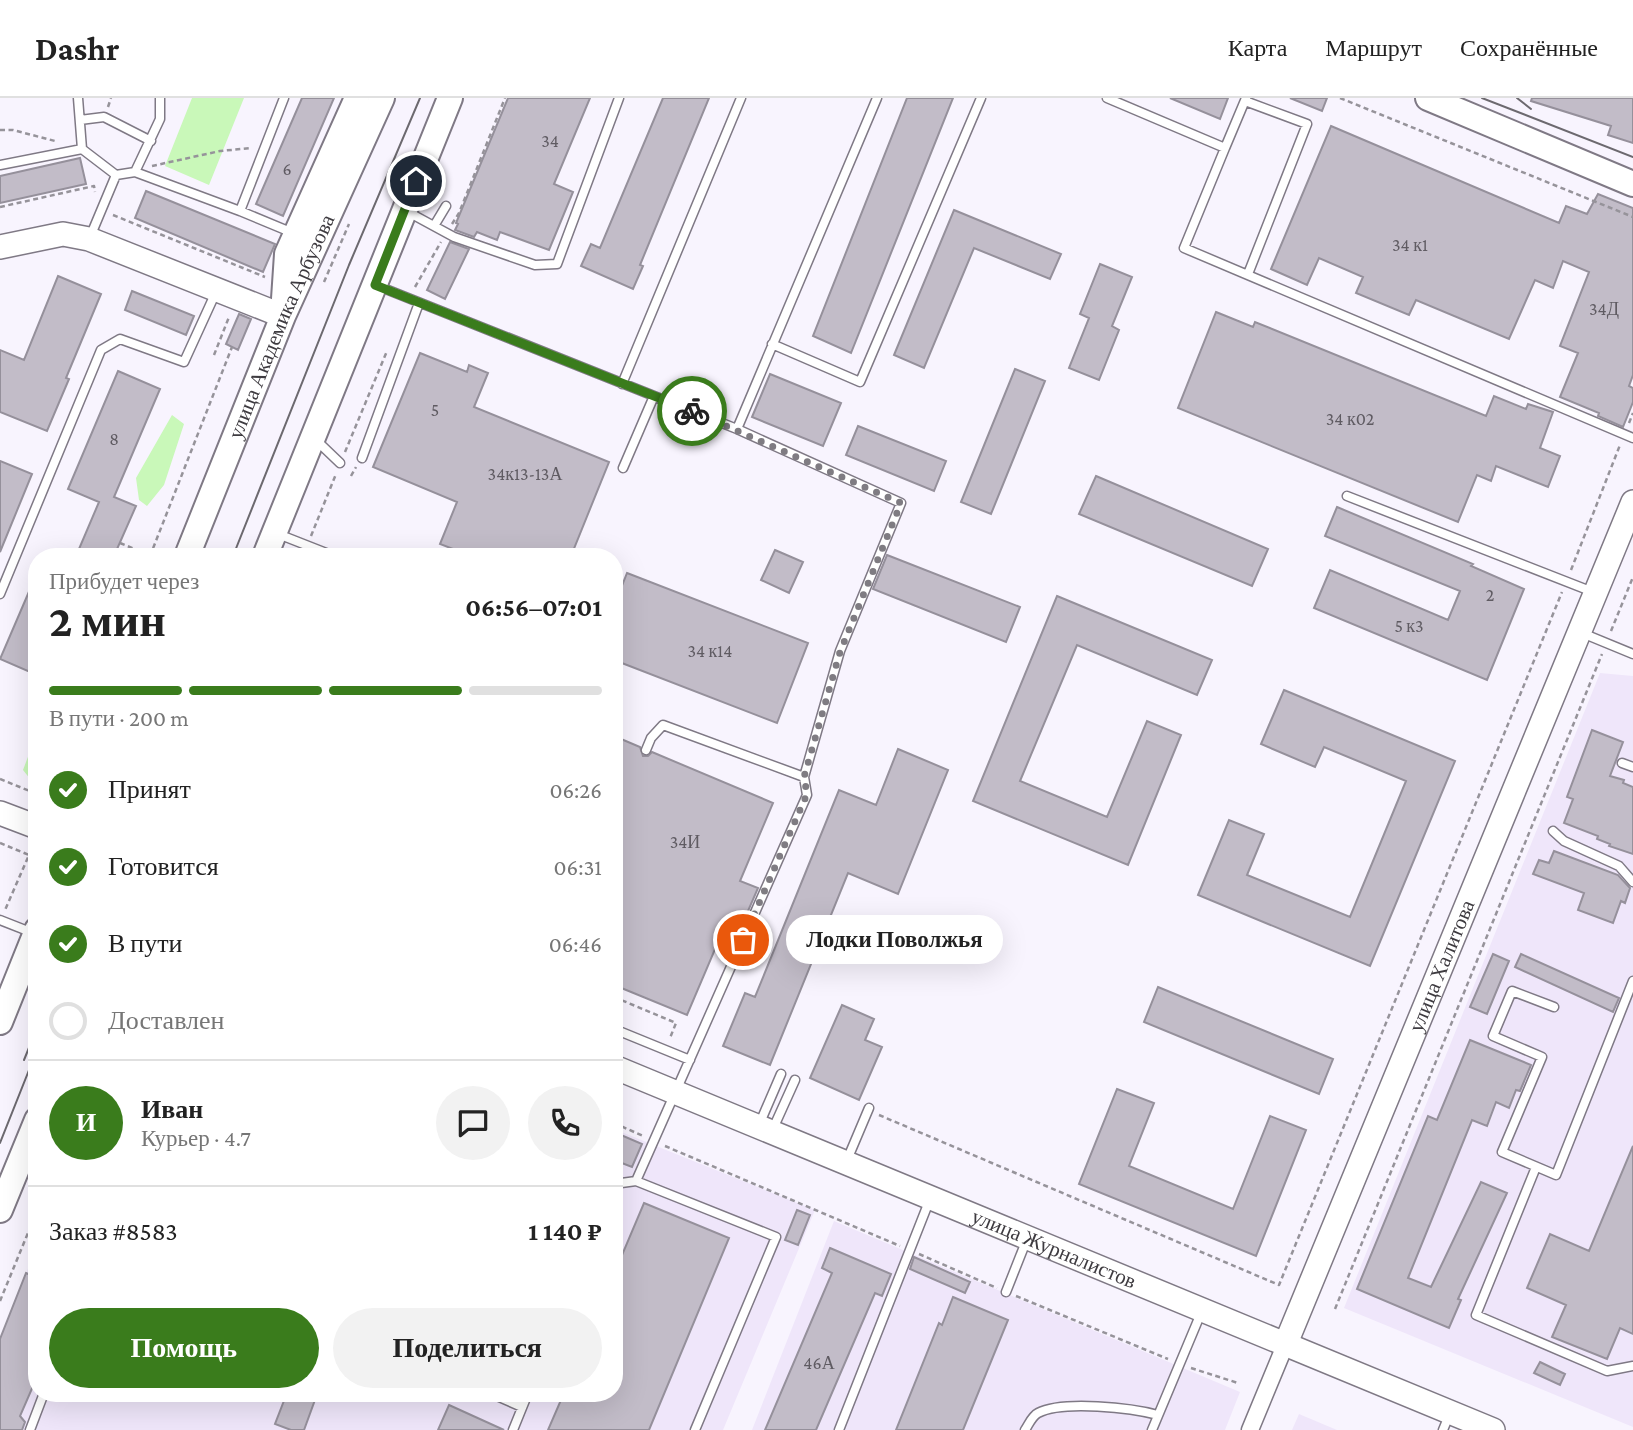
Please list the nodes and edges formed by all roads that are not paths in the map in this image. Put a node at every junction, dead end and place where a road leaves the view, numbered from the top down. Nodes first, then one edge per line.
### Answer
1 (78, 98) edge
2 (160, 98) edge
3 (284, 98) edge
4 (357, 98) edge
5 (382, 98) edge
6 (450, 98) edge
7 (619, 98) edge
8 (741, 98) edge
9 (877, 98) edge
10 (981, 98) edge
11 (1107, 98) edge
12 (1428, 98) edge
13 (1245, 99) edge
14 (80, 120) junction
15 (150, 141) junction
16 (1224, 148) junction
17 (82, 149) junction
18 (0, 165) edge
19 (135, 173) junction
20 (116, 175) junction
21 (1633, 184) edge
22 (446, 206) dead end
23 (405, 210) junction
24 (240, 211) junction
25 (434, 226) junction
26 (296, 234) junction
27 (89, 239) junction
28 (0, 247) edge
29 (1248, 274) junction
30 (375, 285) junction
31 (217, 289) junction
32 (419, 303) junction
33 (283, 316) junction
34 (772, 344) junction
35 (622, 384) junction
36 (654, 396) junction
37 (737, 429) junction
38 (1629, 436) edge
39 (313, 438) junction
40 (362, 458) dead end
41 (340, 463) road end
42 (623, 468) dead end
43 (1347, 496) dead end
44 (1633, 502) edge
45 (275, 533) junction
46 (190, 548) edge
47 (268, 548) edge
48 (312, 548) edge
49 (1595, 593) junction
50 (0, 594) edge
51 (1579, 632) junction
52 (1633, 654) edge
53 (646, 750) dead end
54 (1622, 762) dead end
55 (1633, 766) edge
56 (804, 777) junction
57 (0, 813) edge
58 (28, 824) edge
59 (1553, 831) dead end
60 (1633, 882) edge
61 (0, 921) edge
62 (28, 930) edge
63 (28, 952) edge
64 (1633, 981) edge
65 (1554, 1007) dead end
66 (0, 1022) edge
67 (623, 1033) edge
68 (690, 1060) junction
69 (623, 1072) edge
70 (781, 1074) dead end
71 (795, 1080) dead end
72 (674, 1093) junction
73 (868, 1109) road end
74 (765, 1130) junction
75 (28, 1142) edge
76 (845, 1163) junction
77 (1536, 1167) junction
78 (636, 1181) junction
79 (623, 1185) edge
80 (930, 1199) junction
81 (0, 1210) edge
82 (1027, 1238) junction
83 (1006, 1292) road end
84 (1202, 1310) junction
85 (1286, 1343) junction
86 (1633, 1366) edge
87 (41, 1402) edge
88 (511, 1402) edge
89 (524, 1402) edge
90 (522, 1407) junction
91 (1158, 1415) junction
92 (1447, 1421) edge
93 (30, 1430) edge
94 (513, 1430) edge
95 (695, 1430) edge
96 (839, 1430) edge
97 (1025, 1430) edge
98 (1152, 1430) edge
99 (1250, 1430) edge
100 (1493, 1430) edge

1 - 14 lane
2 - 15 lane
3 - 24 lane
4 - 26 main road
5 - 33 main road, улица Академика Арбузова
6 - 23 main road
7 - 25 lane
8 - 35 lane
9 - 34 lane
10 - 34 lane
11 - 16 lane
12 - 21 main road
13 - 16 lane
13 - 29 lane
14 - 15 lane
14 - 17 lane
15 - 19 lane
16 - 29 lane
17 - 18 lane
17 - 20 lane
19 - 20 lane
19 - 24 lane
20 - 27 lane
22 - 25 lane
23 - 25 lane
23 - 30 main road
24 - 26 lane
26 - 33 main road
27 - 28 street
27 - 31 street
29 - 38 lane
30 - 32 lane
30 - 39 main road
31 - 33 street
31 - 50 lane
32 - 35 lane
32 - 40 lane
33 - 46 main road, улица Академика Арбузова
34 - 37 lane
35 - 36 lane
36 - 37 lane
36 - 42 lane
37 - 56 lane
39 - 41 lane
39 - 45 main road
43 - 49 lane
44 - 49 street, улица Халитова
45 - 47 main road
45 - 48 lane
49 - 51 street, улица Халитова
51 - 52 lane
51 - 85 street, улица Халитова
53 - 56 lane
54 - 55 lane
56 - 68 lane
57 - 58 street
59 - 60 lane
61 - 62 lane
63 - 66 main road
64 - 77 lane
65 - 77 lane
67 - 68 lane
68 - 72 lane
69 - 72 street, улица Журналистов
70 - 74 lane
71 - 74 lane
72 - 74 street, улица Журналистов
72 - 78 lane
73 - 76 lane
74 - 76 street, улица Журналистов
75 - 81 main road
76 - 80 street, улица Журналистов
77 - 86 lane
78 - 79 lane
78 - 95 lane
80 - 82 street, улица Журналистов
80 - 96 lane
82 - 83 lane
82 - 84 street, улица Журналистов
84 - 85 street, улица Журналистов
84 - 91 lane
85 - 92 street, улица Журналистов
85 - 99 street, улица Халитова
87 - 93 lane
88 - 90 lane
89 - 90 lane
90 - 94 lane
91 - 97 lane
91 - 98 lane
92 - 100 street, улица Журналистов

